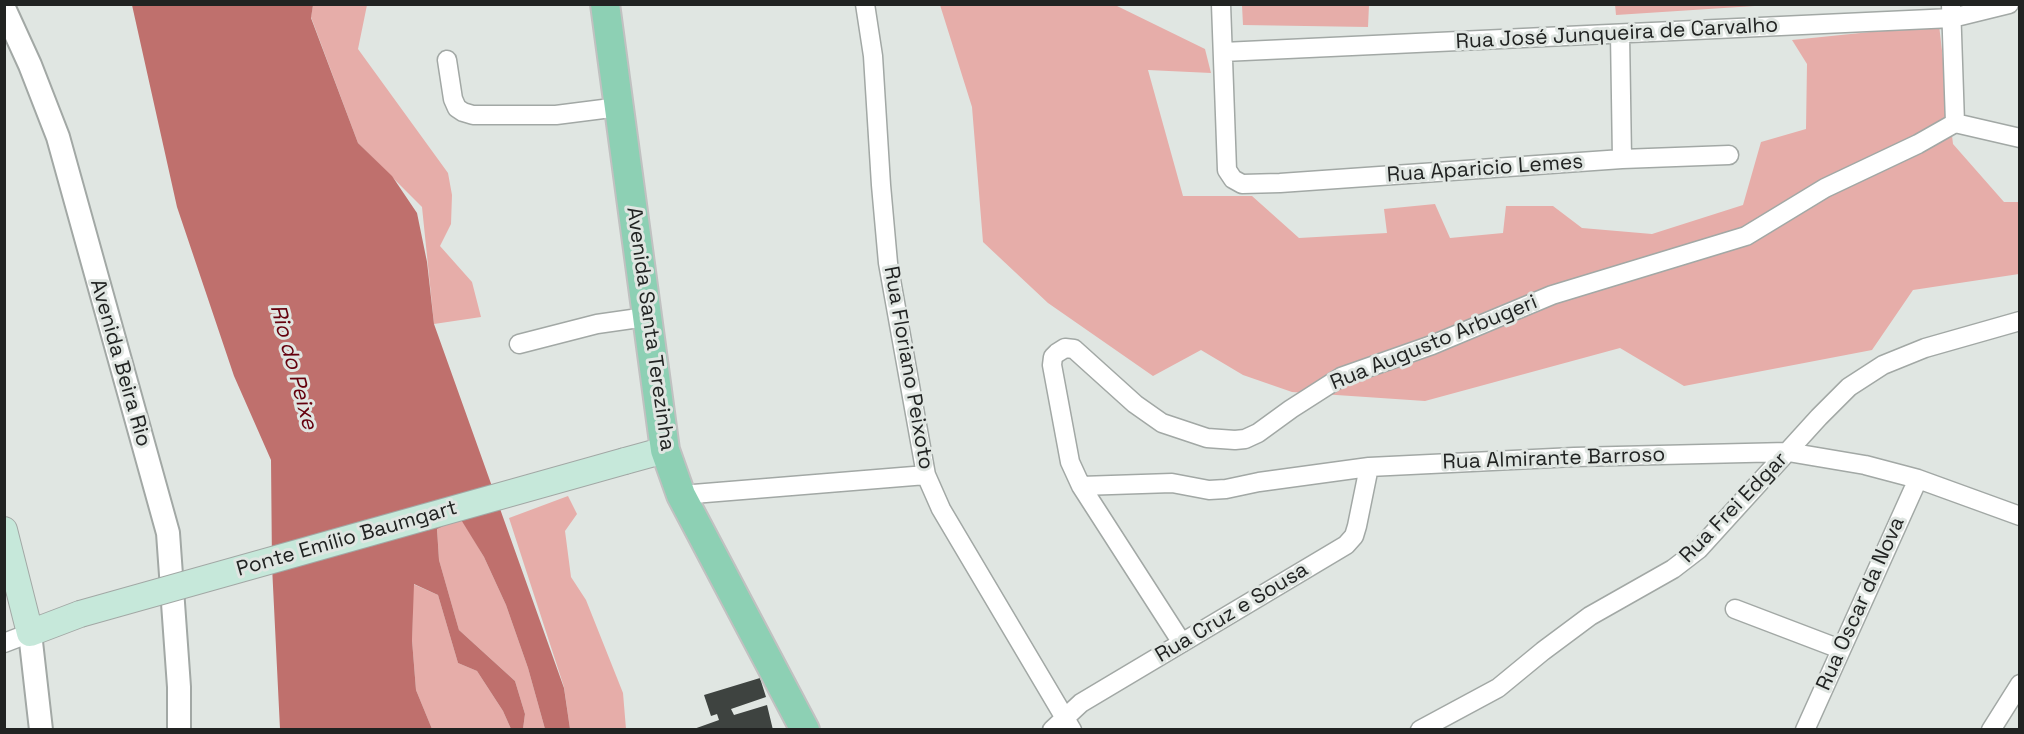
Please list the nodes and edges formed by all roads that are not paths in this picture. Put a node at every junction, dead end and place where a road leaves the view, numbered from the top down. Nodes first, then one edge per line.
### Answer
1 (605, 4) edge
2 (865, 4) edge
3 (1221, 4) edge
4 (2009, 4) edge
5 (4, 8) edge
6 (1952, 11) edge
7 (1620, 34) junction
8 (1223, 52) junction
9 (447, 60) dead end
10 (620, 107) junction
11 (1955, 123) junction
12 (2018, 134) edge
13 (1729, 155) dead end
14 (1622, 159) junction
15 (646, 317) junction
16 (2019, 321) edge
17 (519, 344) dead end
18 (665, 450) junction
19 (1788, 452) junction
20 (1369, 466) junction
21 (926, 475) junction
22 (1918, 479) junction
23 (1081, 486) junction
24 (681, 495) junction
25 (2019, 516) edge
26 (4, 530) edge
27 (1735, 609) dead end
28 (30, 633) junction
29 (4, 643) edge
30 (1182, 644) junction
31 (1840, 649) junction
32 (2019, 684) edge
33 (1063, 725) edge
34 (41, 729) edge
35 (179, 729) edge
36 (805, 729) edge
37 (1420, 729) edge
38 (1805, 729) edge
39 (1991, 729) edge

1 - 10 main road, Avenida Santa Terezinha
2 - 21 street, Rua Floriano Peixoto
3 - 8 street
4 - 6 street, Rua José Junqueira de Carvalho
5 - 35 street, Avenida Beira Rio
6 - 7 street, Rua José Junqueira de Carvalho
6 - 11 street
7 - 8 street, Rua José Junqueira de Carvalho
7 - 14 street
8 - 14 street, Rua Aparicio Lemes
9 - 10 street
10 - 15 main road, Avenida Santa Terezinha
11 - 12 street
11 - 23 street, Rua Augusto Arbugeri
13 - 14 street, Rua Aparicio Lemes
15 - 17 street
15 - 18 main road, Avenida Santa Terezinha
16 - 19 street, Rua Frei Edgar
18 - 24 main road, Avenida Santa Terezinha
18 - 28 main road, Ponte Emílio Baumgart, bridge
19 - 20 street, Rua Almirante Barroso
19 - 22 street, Rua Almirante Barroso
19 - 37 street, Rua Frei Edgar
20 - 23 street, Rua Almirante Barroso
20 - 30 street, Rua Cruz e Sousa
21 - 24 street
21 - 33 street, Rua Floriano Peixoto
22 - 25 street, Rua Almirante Barroso
22 - 31 street, Rua Oscar da Nova
23 - 30 street, Rua Augusto Arbugeri
24 - 36 main road, Avenida Santa Terezinha
26 - 28 main road
27 - 31 street
28 - 29 street
28 - 34 street
30 - 33 street, Rua Cruz e Sousa
31 - 38 street, Rua Oscar da Nova
32 - 39 street

